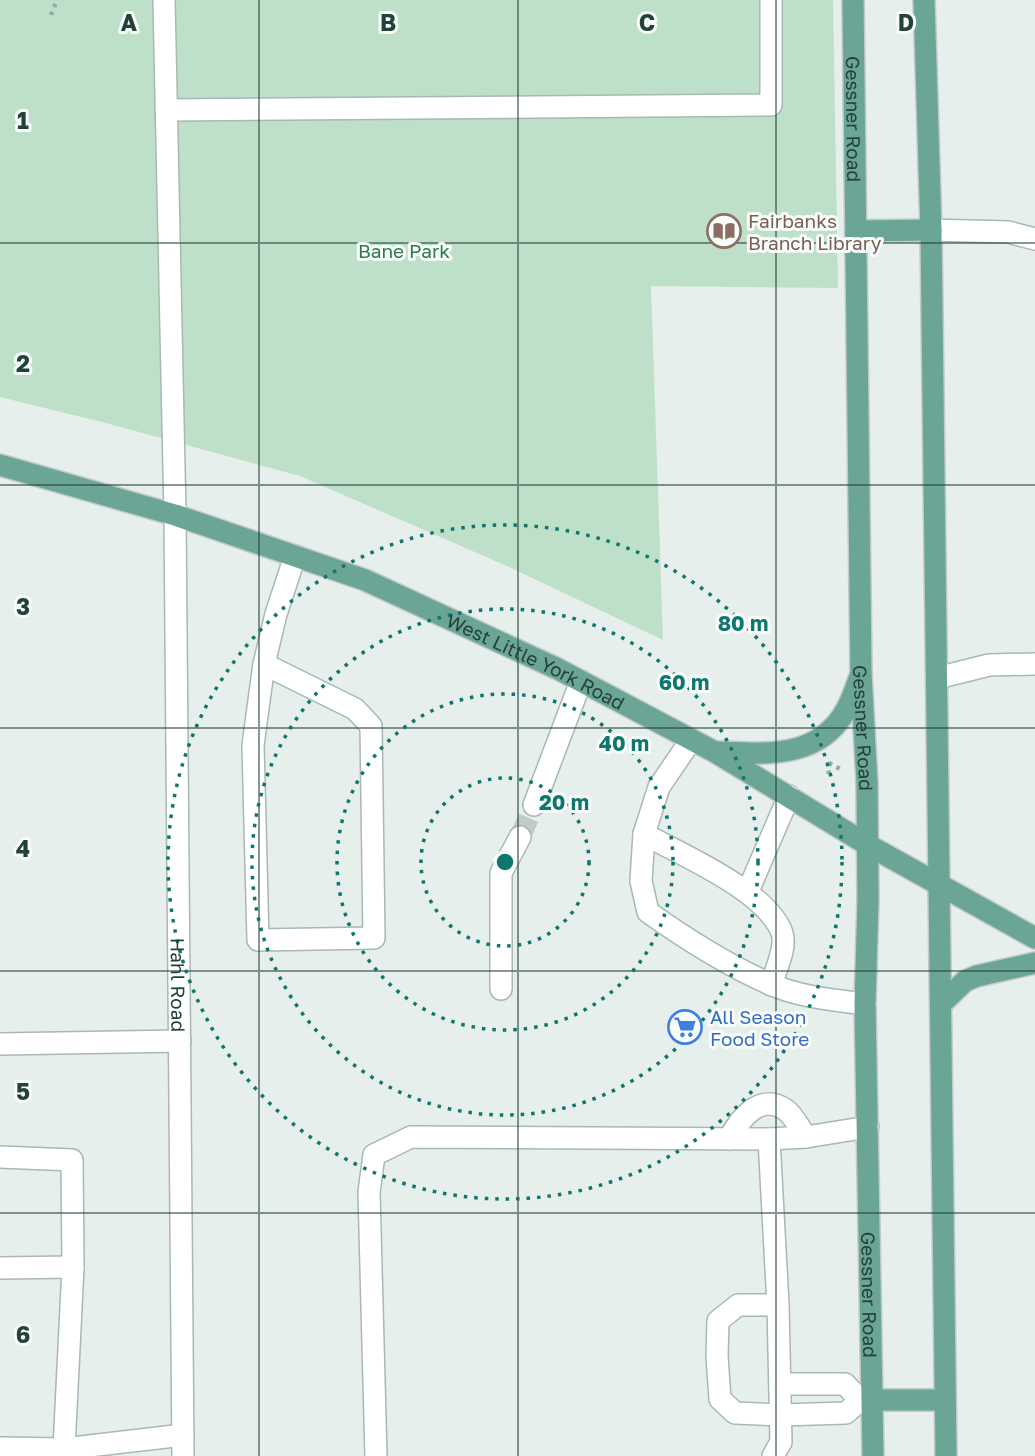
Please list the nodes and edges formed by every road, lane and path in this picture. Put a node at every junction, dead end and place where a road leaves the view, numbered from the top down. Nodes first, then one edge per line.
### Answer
1 (57, 0) edge
2 (164, 0) edge
3 (771, 0) edge
4 (853, 0) edge
5 (924, 0) edge
6 (51, 15) dead end
7 (166, 110) junction
8 (856, 230) junction
9 (931, 230) junction
10 (1035, 239) edge
11 (0, 465) edge
12 (175, 515) junction
13 (295, 556) junction
14 (264, 664) junction
15 (1035, 664) edge
16 (861, 673) junction
17 (937, 678) junction
18 (581, 681) junction
19 (691, 740) junction
20 (715, 752) junction
21 (825, 755) dead end
22 (829, 764) junction
23 (845, 771) dead end
24 (830, 777) dead end
25 (789, 796) junction
26 (534, 804) tunnel mouth
27 (644, 834) junction
28 (520, 837) tunnel mouth
29 (868, 845) junction
30 (940, 883) junction
31 (748, 891) junction
32 (1035, 938) edge
33 (1035, 963) edge
34 (771, 985) junction
35 (501, 989) dead end
36 (865, 1004) junction
37 (941, 1004) junction
38 (180, 1041) junction
39 (0, 1044) edge
40 (868, 1126) junction
41 (806, 1137) junction
42 (729, 1139) junction
43 (769, 1139) junction
44 (0, 1157) edge
45 (73, 1267) junction
46 (0, 1268) edge
47 (778, 1305) junction
48 (781, 1384) junction
49 (945, 1399) junction
50 (867, 1400) junction
51 (781, 1415) junction
52 (183, 1446) edge
53 (0, 1448) edge
54 (64, 1450) junction
55 (21, 1452) edge
56 (782, 1452) edge
57 (376, 1456) edge
58 (873, 1456) edge
59 (946, 1456) edge

1 - 6 path
2 - 7 street, Hahl Road
3 - 7 street
4 - 8 main road, Gessner Road
5 - 9 main road
7 - 12 street, Hahl Road
8 - 9 main road
8 - 16 main road, Gessner Road
9 - 10 street
9 - 17 main road
11 - 12 main road, West Little York Road
12 - 13 main road, West Little York Road
12 - 38 street, Hahl Road
13 - 14 street
13 - 18 main road, West Little York Road
14 - 14 street
15 - 17 street
16 - 20 main road
16 - 29 main road, Gessner Road
17 - 30 main road
18 - 19 main road, West Little York Road
18 - 26 street
19 - 20 main road, West Little York Road
19 - 27 street
20 - 25 main road, West Little York Road
21 - 22 path
22 - 23 path
22 - 24 path
25 - 29 main road, West Little York Road
25 - 31 street
27 - 31 street
27 - 34 street
28 - 35 street
29 - 30 main road, West Little York Road
29 - 36 main road, Gessner Road
30 - 32 main road, West Little York Road
30 - 37 main road
31 - 34 street
33 - 37 main road
34 - 36 street
36 - 40 main road, Gessner Road
37 - 49 main road
38 - 39 street
38 - 52 street, Hahl Road
40 - 41 street
40 - 50 main road, Gessner Road
41 - 42 street
41 - 43 street
42 - 43 street
42 - 57 street
43 - 47 street
44 - 45 street
45 - 46 street
45 - 54 street
47 - 48 street
47 - 51 street
48 - 50 street
48 - 51 street
49 - 50 main road
49 - 59 main road
50 - 51 street
50 - 58 main road, Gessner Road
51 - 56 street
52 - 54 street
53 - 55 street
54 - 55 street

